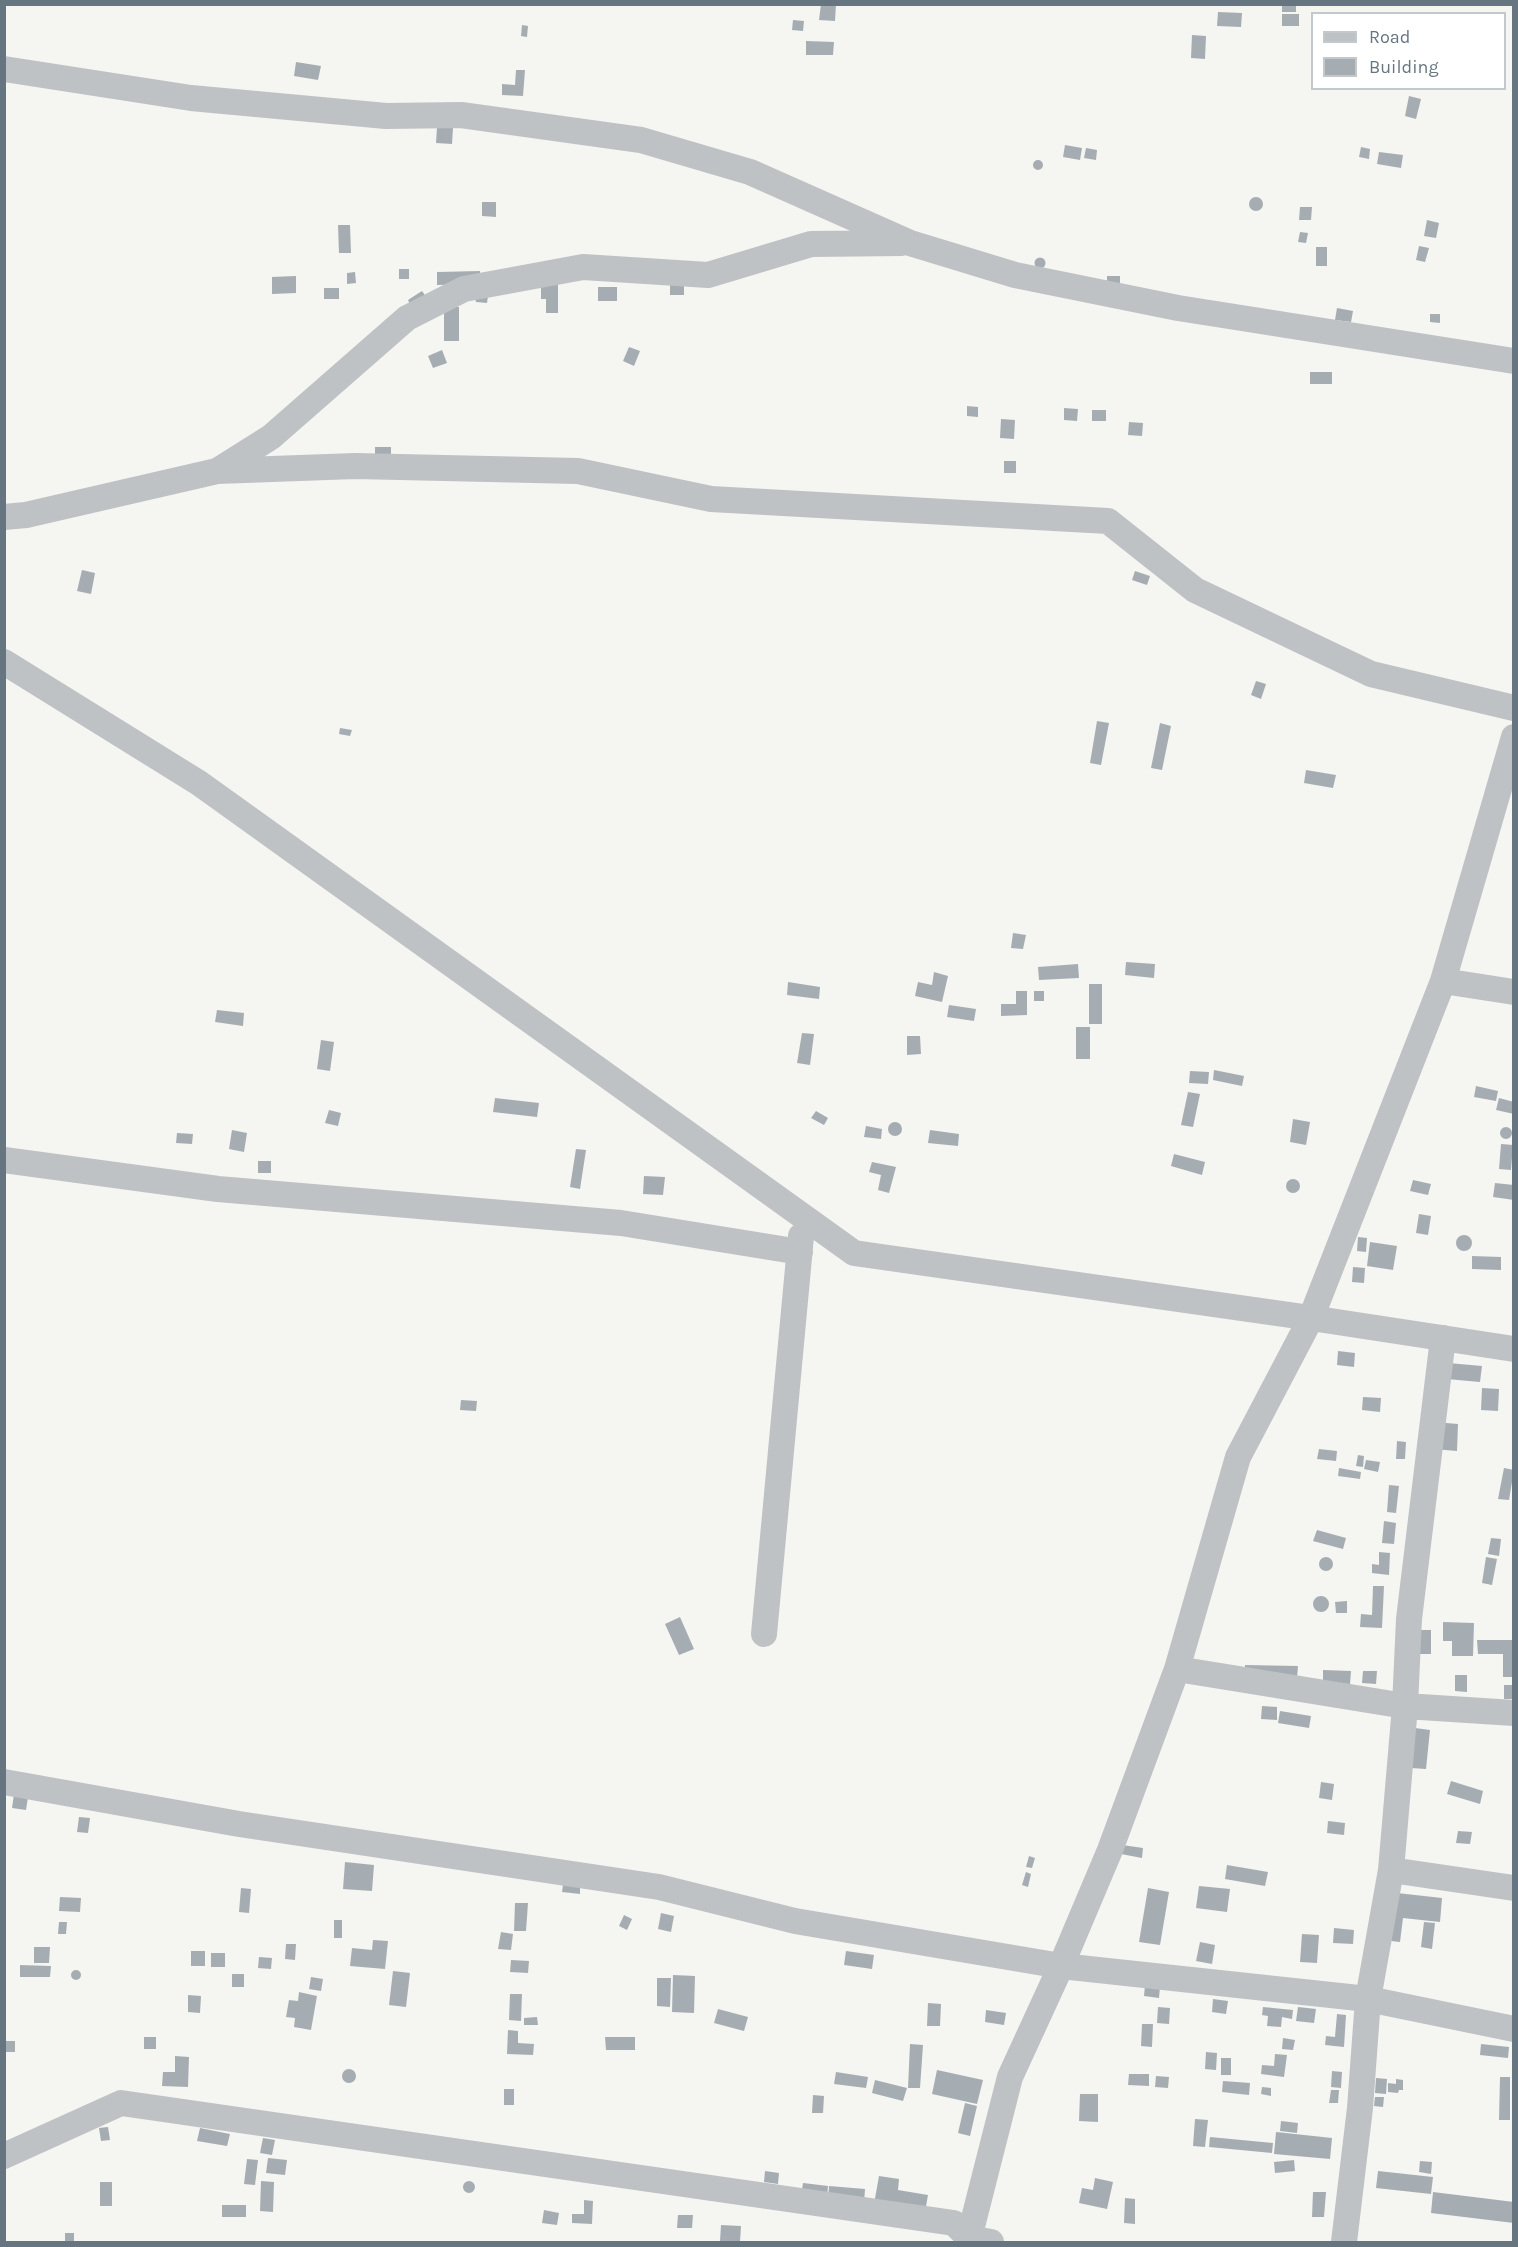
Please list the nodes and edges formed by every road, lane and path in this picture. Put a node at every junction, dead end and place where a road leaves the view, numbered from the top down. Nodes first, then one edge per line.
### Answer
1 (4, 69) edge
2 (910, 243) junction
3 (1514, 362) edge
4 (217, 471) junction
5 (4, 517) edge
6 (4, 662) edge
7 (1514, 708) edge
8 (1513, 738) edge
9 (1443, 981) junction
10 (1514, 992) edge
11 (4, 1160) edge
12 (801, 1218) junction
13 (800, 1252) junction
14 (1311, 1318) junction
15 (1443, 1338) junction
16 (1514, 1349) edge
17 (764, 1634) dead end
18 (1177, 1669) junction
19 (1406, 1706) junction
20 (1514, 1713) edge
21 (4, 1782) edge
22 (1391, 1870) junction
23 (1514, 1888) edge
24 (1061, 1966) junction
25 (1368, 1999) junction
26 (1514, 2029) edge
27 (4, 2156) edge
28 (976, 2241) edge
29 (1344, 2242) edge

1 - 2 street
2 - 3 street
2 - 4 street
4 - 5 street
4 - 7 street
6 - 12 street
8 - 9 street
9 - 10 street
9 - 14 street
11 - 13 street
12 - 13 street
12 - 14 street
13 - 17 street
14 - 15 street
14 - 18 street
15 - 16 street
15 - 19 street
18 - 19 street
18 - 24 street
19 - 20 street
19 - 22 street
21 - 24 street
22 - 23 street
22 - 25 street
24 - 25 street
24 - 28 street
25 - 26 street
25 - 29 street
27 - 28 street

